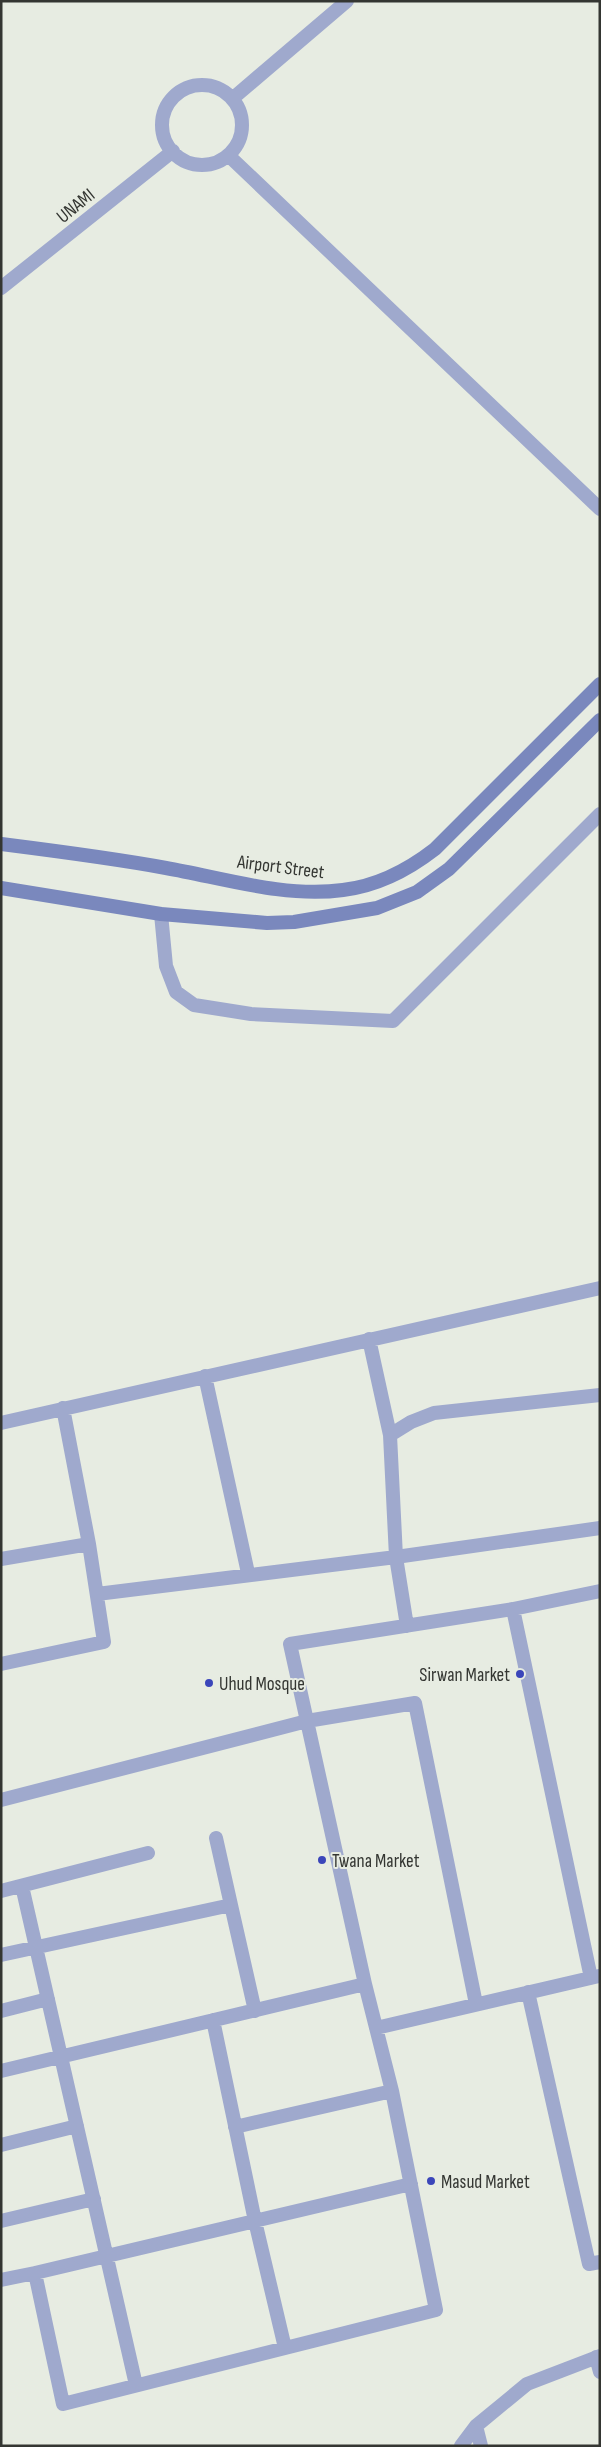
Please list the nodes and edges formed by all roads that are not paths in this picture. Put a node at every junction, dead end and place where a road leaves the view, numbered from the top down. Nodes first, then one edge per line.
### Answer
1 (347, 1) edge
2 (232, 99) junction
3 (173, 152) junction
4 (228, 155) junction
5 (1, 288) edge
6 (600, 509) edge
7 (600, 684) edge
8 (600, 720) edge
9 (600, 814) edge
10 (1, 844) edge
11 (1, 888) edge
12 (161, 914) junction
13 (600, 1288) edge
14 (369, 1339) junction
15 (205, 1376) junction
16 (600, 1395) edge
17 (64, 1408) junction
18 (1, 1423) edge
19 (390, 1435) junction
20 (600, 1528) edge
21 (89, 1544) junction
22 (396, 1557) junction
23 (1, 1559) edge
24 (248, 1574) junction
25 (600, 1591) edge
26 (97, 1594) junction
27 (513, 1609) junction
28 (407, 1626) junction
29 (1, 1664) edge
30 (307, 1721) junction
31 (1, 1800) edge
32 (216, 1838) dead end
33 (148, 1853) dead end
34 (22, 1886) junction
35 (1, 1891) edge
36 (231, 1905) junction
37 (36, 1948) junction
38 (1, 1955) edge
39 (595, 1977) edge
40 (365, 1984) junction
41 (528, 1992) junction
42 (48, 1999) junction
43 (476, 2004) junction
44 (1, 2011) edge
45 (255, 2011) junction
46 (213, 2020) junction
47 (376, 2028) junction
48 (61, 2057) junction
49 (1, 2071) edge
50 (392, 2091) junction
51 (77, 2126) junction
52 (235, 2127) junction
53 (1, 2145) edge
54 (411, 2184) junction
55 (94, 2198) junction
56 (1, 2220) edge
57 (255, 2221) junction
58 (107, 2256) junction
59 (600, 2262) edge
60 (35, 2273) junction
61 (1, 2280) edge
62 (285, 2348) junction
63 (598, 2356) edge
64 (600, 2372) edge
65 (136, 2385) junction
66 (476, 2426) junction
67 (461, 2446) edge
68 (481, 2446) edge

1 - 2 street
2 - 3 street
2 - 4 street
3 - 4 street
3 - 5 street, UNAMI
4 - 6 street
7 - 10 main road, Airport Street
8 - 12 main road
9 - 12 street
11 - 12 main road
13 - 14 street
14 - 15 street
14 - 19 street
15 - 17 street
15 - 24 street
16 - 19 street
17 - 18 street
17 - 21 street
19 - 22 street
20 - 22 street
21 - 23 street
21 - 26 street
22 - 24 street
22 - 28 street
24 - 26 street
25 - 27 street
26 - 29 street
27 - 28 street
27 - 39 street
28 - 30 street
30 - 31 street
30 - 40 street
30 - 43 street
32 - 36 street
33 - 34 street
34 - 35 street
34 - 37 street
36 - 37 street
36 - 45 street
37 - 38 street
37 - 42 street
39 - 41 street
40 - 45 street
40 - 47 street
41 - 43 street
41 - 59 street
42 - 44 street
42 - 48 street
43 - 47 street
45 - 46 street
46 - 48 street
46 - 52 street
47 - 50 street
48 - 49 street
48 - 51 street
50 - 52 street
50 - 54 street
51 - 53 street
51 - 55 street
52 - 57 street
54 - 57 street
54 - 62 street
55 - 56 street
55 - 58 street
57 - 58 street
57 - 62 street
58 - 60 street
58 - 65 street
60 - 61 street
60 - 65 street
62 - 65 street
63 - 64 street
63 - 66 street
66 - 67 street
66 - 68 street

